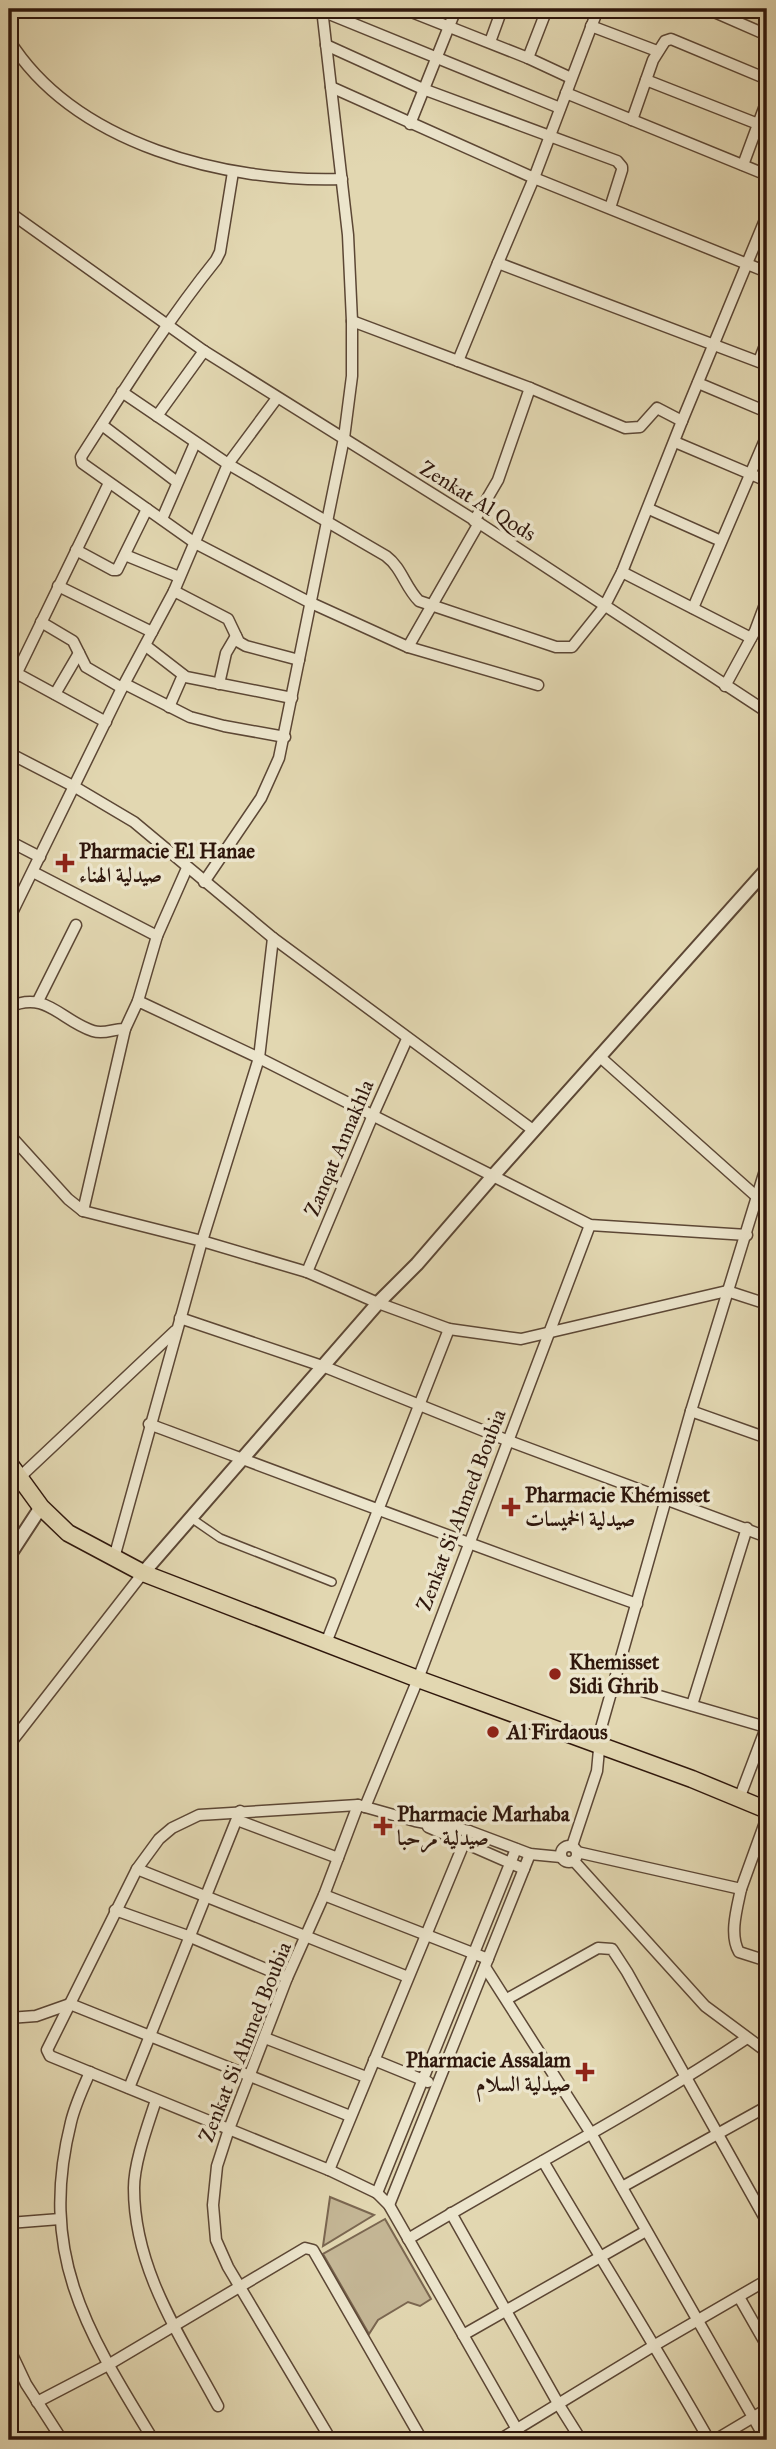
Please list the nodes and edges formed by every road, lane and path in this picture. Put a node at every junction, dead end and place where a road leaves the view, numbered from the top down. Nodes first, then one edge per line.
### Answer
1 (456, 9) edge
2 (502, 9) edge
3 (547, 9) edge
4 (598, 9) edge
5 (322, 10) edge
6 (409, 10) edge
7 (712, 11) dead end
8 (448, 26) junction
9 (592, 26) junction
10 (767, 35) edge
11 (9, 40) edge
12 (490, 43) junction
13 (326, 45) junction
14 (657, 51) junction
15 (436, 58) junction
16 (528, 58) junction
17 (571, 78) junction
18 (767, 79) edge
19 (646, 80) junction
20 (331, 87) junction
21 (423, 89) junction
22 (566, 93) junction
23 (767, 100) edge
24 (560, 108) junction
25 (632, 120) junction
26 (410, 124) junction
27 (758, 124) junction
28 (548, 137) junction
29 (743, 165) junction
30 (233, 172) junction
31 (767, 175) edge
32 (534, 178) junction
33 (342, 179) junction
34 (610, 208) junction
35 (9, 212) edge
36 (767, 215) edge
37 (498, 263) junction
38 (748, 264) junction
39 (767, 272) edge
40 (352, 321) junction
41 (167, 325) junction
42 (767, 340) edge
43 (714, 344) junction
44 (204, 351) junction
45 (458, 361) junction
46 (763, 363) edge
47 (698, 383) junction
48 (530, 388) junction
49 (121, 392) junction
50 (277, 398) junction
51 (767, 412) edge
52 (157, 416) junction
53 (682, 421) junction
54 (102, 425) junction
55 (767, 435) edge
56 (344, 439) junction
57 (675, 442) junction
58 (195, 443) junction
59 (228, 464) junction
60 (750, 474) junction
61 (767, 481) edge
62 (177, 482) junction
63 (109, 483) junction
64 (147, 509) junction
65 (649, 509) junction
66 (162, 519) junction
67 (326, 521) junction
68 (476, 522) junction
69 (721, 541) junction
70 (194, 542) junction
71 (76, 550) junction
72 (125, 555) junction
73 (622, 572) junction
74 (180, 577) junction
75 (58, 586) junction
76 (174, 591) junction
77 (767, 599) edge
78 (309, 602) junction
79 (431, 606) junction
80 (604, 607) junction
81 (693, 608) junction
82 (41, 622) junction
83 (152, 632) junction
84 (753, 634) junction
85 (236, 636) junction
86 (767, 637) edge
87 (146, 646) junction
88 (408, 648) junction
89 (79, 653) junction
90 (299, 660) junction
91 (183, 675) junction
92 (11, 680) edge
93 (219, 684) junction
94 (538, 685) dead end
95 (725, 685) junction
96 (123, 686) junction
97 (55, 694) junction
98 (292, 698) junction
99 (169, 707) junction
100 (767, 712) edge
101 (106, 722) junction
102 (285, 737) junction
103 (9, 753) edge
104 (75, 787) junction
105 (9, 841) edge
106 (40, 858) junction
107 (187, 868) junction
108 (767, 869) edge
109 (33, 872) junction
110 (204, 882) junction
111 (9, 919) edge
112 (76, 925) dead end
113 (157, 936) junction
114 (273, 938) junction
115 (138, 1001) junction
116 (38, 1002) junction
117 (9, 1007) edge
118 (125, 1029) junction
119 (407, 1039) junction
120 (599, 1056) junction
121 (259, 1059) junction
122 (373, 1115) junction
123 (533, 1130) junction
124 (9, 1134) edge
125 (767, 1164) edge
126 (493, 1175) junction
127 (757, 1197) junction
128 (83, 1211) junction
129 (590, 1225) junction
130 (747, 1235) junction
131 (202, 1241) junction
132 (307, 1272) junction
133 (727, 1292) junction
134 (378, 1303) junction
135 (767, 1304) edge
136 (180, 1318) junction
137 (449, 1329) junction
138 (176, 1331) junction
139 (549, 1333) junction
140 (325, 1367) junction
141 (418, 1405) junction
142 (691, 1411) junction
143 (149, 1424) junction
144 (767, 1438) edge
145 (509, 1441) junction
146 (243, 1459) junction
147 (9, 1463) edge
148 (20, 1477) junction
149 (667, 1499) junction
150 (41, 1507) junction
151 (379, 1509) junction
152 (190, 1517) junction
153 (747, 1528) junction
154 (767, 1534) edge
155 (468, 1544) junction
156 (9, 1556) edge
157 (114, 1558) junction
158 (143, 1573) junction
159 (332, 1582) dead end
160 (637, 1604) junction
161 (326, 1643) junction
162 (418, 1679) junction
163 (615, 1682) junction
164 (692, 1705) junction
165 (767, 1726) edge
166 (598, 1744) junction
167 (9, 1745) edge
168 (740, 1799) junction
169 (362, 1806) junction
170 (767, 1810) edge
171 (239, 1816) junction
172 (767, 1817) edge
173 (415, 1821) junction
174 (469, 1831) junction
175 (464, 1844) junction
176 (516, 1849) junction
177 (574, 1853) junction
178 (530, 1854) junction
179 (338, 1858) junction
180 (509, 1863) junction
181 (137, 1869) junction
182 (524, 1869) junction
183 (741, 1889) junction
184 (324, 1895) junction
185 (205, 1896) junction
186 (115, 1910) junction
187 (426, 1933) junction
188 (188, 1936) junction
189 (307, 1938) junction
190 (474, 1953) junction
191 (767, 1961) edge
192 (486, 1963) junction
193 (408, 1977) junction
194 (287, 1978) junction
195 (507, 1999) junction
196 (70, 2004) junction
197 (9, 2018) edge
198 (150, 2037) junction
199 (265, 2038) junction
200 (747, 2038) junction
201 (767, 2052) edge
202 (374, 2060) junction
203 (90, 2072) junction
204 (250, 2076) junction
205 (366, 2077) junction
206 (687, 2078) junction
207 (423, 2080) junction
208 (437, 2086) junction
209 (129, 2088) junction
210 (156, 2100) junction
211 (766, 2107) edge
212 (351, 2116) junction
213 (229, 2129) junction
214 (718, 2134) junction
215 (592, 2135) junction
216 (543, 2161) junction
217 (329, 2170) junction
218 (622, 2188) junction
219 (377, 2193) junction
220 (389, 2205) junction
221 (451, 2213) junction
222 (60, 2219) junction
223 (767, 2222) edge
224 (9, 2223) edge
225 (646, 2231) junction
226 (408, 2239) junction
227 (599, 2257) junction
228 (767, 2280) edge
229 (241, 2287) junction
230 (739, 2297) junction
231 (506, 2310) junction
232 (697, 2320) junction
233 (175, 2326) junction
234 (463, 2335) junction
235 (655, 2345) junction
236 (767, 2346) edge
237 (9, 2348) edge
238 (108, 2365) junction
239 (37, 2402) junction
240 (559, 2405) junction
241 (218, 2406) dead end
242 (767, 2409) edge
243 (753, 2417) junction
244 (517, 2429) junction
245 (152, 2438) dead end
246 (62, 2440) edge
247 (331, 2440) edge
248 (422, 2440) edge
249 (499, 2440) edge
250 (523, 2440) edge
251 (581, 2440) edge
252 (709, 2440) edge
253 (715, 2440) edge
254 (766, 2440) edge

1 - 8 street
2 - 12 street
3 - 16 street
4 - 9 street
5 - 13 street
5 - 15 street
6 - 8 street
7 - 10 street
8 - 12 street
8 - 15 street
9 - 14 street
9 - 17 street
11 - 30 street
12 - 16 street
13 - 20 street
13 - 21 street
14 - 18 street
14 - 19 street
15 - 21 street
15 - 24 street
16 - 17 street
17 - 22 street
19 - 25 street
19 - 27 street
20 - 26 street
20 - 33 street
21 - 26 street
21 - 28 street
22 - 24 street
22 - 25 street
23 - 27 street
24 - 28 street
25 - 29 street
26 - 32 street
27 - 29 street
28 - 32 street
28 - 34 street
29 - 31 street
30 - 33 street
30 - 41 street
32 - 34 street
32 - 37 street
33 - 40 street
34 - 38 street
35 - 41 street, Zenkat Al Qods
36 - 38 street
37 - 43 street
37 - 45 street
38 - 39 street
38 - 43 street
40 - 45 street
40 - 56 street
41 - 44 street, Zenkat Al Qods
41 - 49 street
42 - 46 street
43 - 46 street
43 - 47 street
44 - 50 street, Zenkat Al Qods
44 - 52 street
45 - 48 street
47 - 51 street
47 - 53 street
48 - 53 street
48 - 68 street
49 - 52 street
49 - 54 street
50 - 56 street, Zenkat Al Qods
50 - 59 street
52 - 58 street
53 - 57 street
54 - 62 street
54 - 63 street
55 - 60 street
56 - 67 street
56 - 68 street, Zenkat Al Qods
57 - 60 street
57 - 65 street
58 - 59 street
58 - 62 street
59 - 67 street
59 - 70 street
60 - 61 street
60 - 69 street
62 - 66 street
63 - 64 street
63 - 71 street
64 - 66 street
64 - 72 street
65 - 69 street
65 - 73 street
66 - 70 street
67 - 78 street
67 - 79 street
68 - 79 street
68 - 80 street, Zenkat Al Qods
69 - 81 street
70 - 74 street
70 - 78 street
71 - 72 street
71 - 75 street
72 - 74 street
73 - 80 street
73 - 81 street
74 - 76 street
75 - 82 street
75 - 83 street
76 - 83 street
76 - 85 street
77 - 84 street
78 - 88 street
78 - 90 street
79 - 80 street
79 - 88 street
80 - 95 street, Zenkat Al Qods
81 - 84 street
82 - 89 street
82 - 92 street
83 - 87 street
84 - 86 street
84 - 95 street
85 - 90 street
85 - 93 street
87 - 91 street
87 - 96 street
88 - 94 street
89 - 96 street
89 - 97 street
90 - 98 street
91 - 93 street
91 - 99 street
92 - 97 street
93 - 98 street
95 - 100 street, Zenkat Al Qods
96 - 99 street
96 - 101 street
97 - 101 street
98 - 102 street
99 - 102 street
101 - 104 street
102 - 110 street
103 - 104 street
104 - 106 street
104 - 107 street
105 - 106 street
106 - 109 street
107 - 110 street
107 - 113 street
108 - 120 street
109 - 111 street
109 - 113 street
110 - 114 street
112 - 116 street
113 - 115 street
114 - 119 street
114 - 121 street
115 - 118 street
115 - 121 street
116 - 117 street
116 - 118 street
118 - 128 street
119 - 122 street, Zanqat Annakhla
119 - 123 street
120 - 123 street
120 - 127 street
121 - 122 street
121 - 131 street
122 - 126 street
122 - 132 street, Zanqat Annakhla
123 - 126 street
124 - 128 street
125 - 127 street
126 - 129 street
126 - 134 street
127 - 130 street
128 - 131 street
129 - 130 street
129 - 139 street, Zenkat Si Ahmed Boubia
130 - 133 street
131 - 132 street
131 - 136 street
132 - 134 street
133 - 135 street
133 - 139 street
133 - 142 street
134 - 137 street
134 - 140 street
136 - 138 street
136 - 140 street
137 - 139 street
137 - 141 street
138 - 143 street
138 - 148 street
139 - 145 street, Zenkat Si Ahmed Boubia
140 - 141 street
140 - 146 street
141 - 145 street
141 - 151 street
142 - 144 street
142 - 149 street
143 - 146 street
143 - 157 street
145 - 149 street
145 - 155 street, Zenkat Si Ahmed Boubia
146 - 151 street
146 - 152 street
147 - 148 main road
148 - 150 main road
149 - 153 street
149 - 160 street
150 - 156 street
150 - 157 main road
151 - 155 street
151 - 161 street
152 - 158 street
152 - 159 street
153 - 154 street
153 - 164 street
155 - 160 street
155 - 162 street, Zenkat Si Ahmed Boubia
157 - 158 main road
158 - 161 main road
158 - 167 street
160 - 163 street
161 - 162 main road
162 - 166 main road
162 - 169 street, Zenkat Si Ahmed Boubia
163 - 164 street
163 - 166 street
164 - 165 street
165 - 168 street
166 - 168 main road
166 - 177 street
168 - 170 main road
169 - 171 street
169 - 173 street
169 - 179 street, Zenkat Si Ahmed Boubia
171 - 179 street
171 - 181 street
171 - 185 street
172 - 183 street
173 - 174 street
173 - 175 street
174 - 175 street
174 - 176 street
175 - 180 street
175 - 187 street
176 - 178 street
176 - 180 street
177 - 178 street
177 - 183 street
177 - 200 street
178 - 182 street
179 - 184 street, Zenkat Si Ahmed Boubia
180 - 182 street
180 - 190 street
181 - 185 street
181 - 186 street
182 - 192 street
183 - 191 street
184 - 187 street
184 - 189 street, Zenkat Si Ahmed Boubia
185 - 188 street
185 - 189 street
186 - 188 street
186 - 196 street
187 - 190 street
187 - 193 street
188 - 194 street
188 - 198 street
189 - 193 street
189 - 194 street, Zenkat Si Ahmed Boubia
190 - 192 street
190 - 207 street
192 - 195 street
192 - 208 street
193 - 202 street
194 - 199 street, Zenkat Si Ahmed Boubia
195 - 206 street
195 - 215 street
196 - 197 street
196 - 198 street
196 - 203 street
198 - 204 street
198 - 209 street
199 - 204 street, Zenkat Si Ahmed Boubia
199 - 205 street
200 - 201 street
200 - 206 street
202 - 205 street
202 - 207 street
203 - 209 street
203 - 222 street
204 - 212 street
204 - 213 street, Zenkat Si Ahmed Boubia
205 - 212 street
206 - 214 street
206 - 215 street
207 - 208 street
207 - 219 street
208 - 220 street
209 - 210 street
210 - 213 street
210 - 233 street
211 - 214 street
212 - 217 street
213 - 217 street
213 - 229 street, Zenkat Si Ahmed Boubia
214 - 218 street
214 - 223 street
215 - 216 street
215 - 218 street
216 - 221 street
216 - 227 street
217 - 219 street
218 - 225 street
219 - 220 street
220 - 226 street
221 - 226 street
221 - 231 street
222 - 224 street
222 - 238 street
225 - 227 street
225 - 232 street
226 - 234 street
227 - 231 street
227 - 235 street
228 - 230 street
229 - 233 street
229 - 247 street, Zenkat Si Ahmed Boubia
229 - 248 street
230 - 232 street
230 - 236 street
231 - 234 street
231 - 240 street
232 - 235 street
232 - 243 street
233 - 238 street
233 - 241 street
234 - 244 street
235 - 240 street
235 - 252 street
237 - 239 street
238 - 239 street
238 - 245 street
239 - 246 street
240 - 244 street
240 - 251 street
242 - 243 street
243 - 253 street
243 - 254 street
244 - 249 street
244 - 250 street

